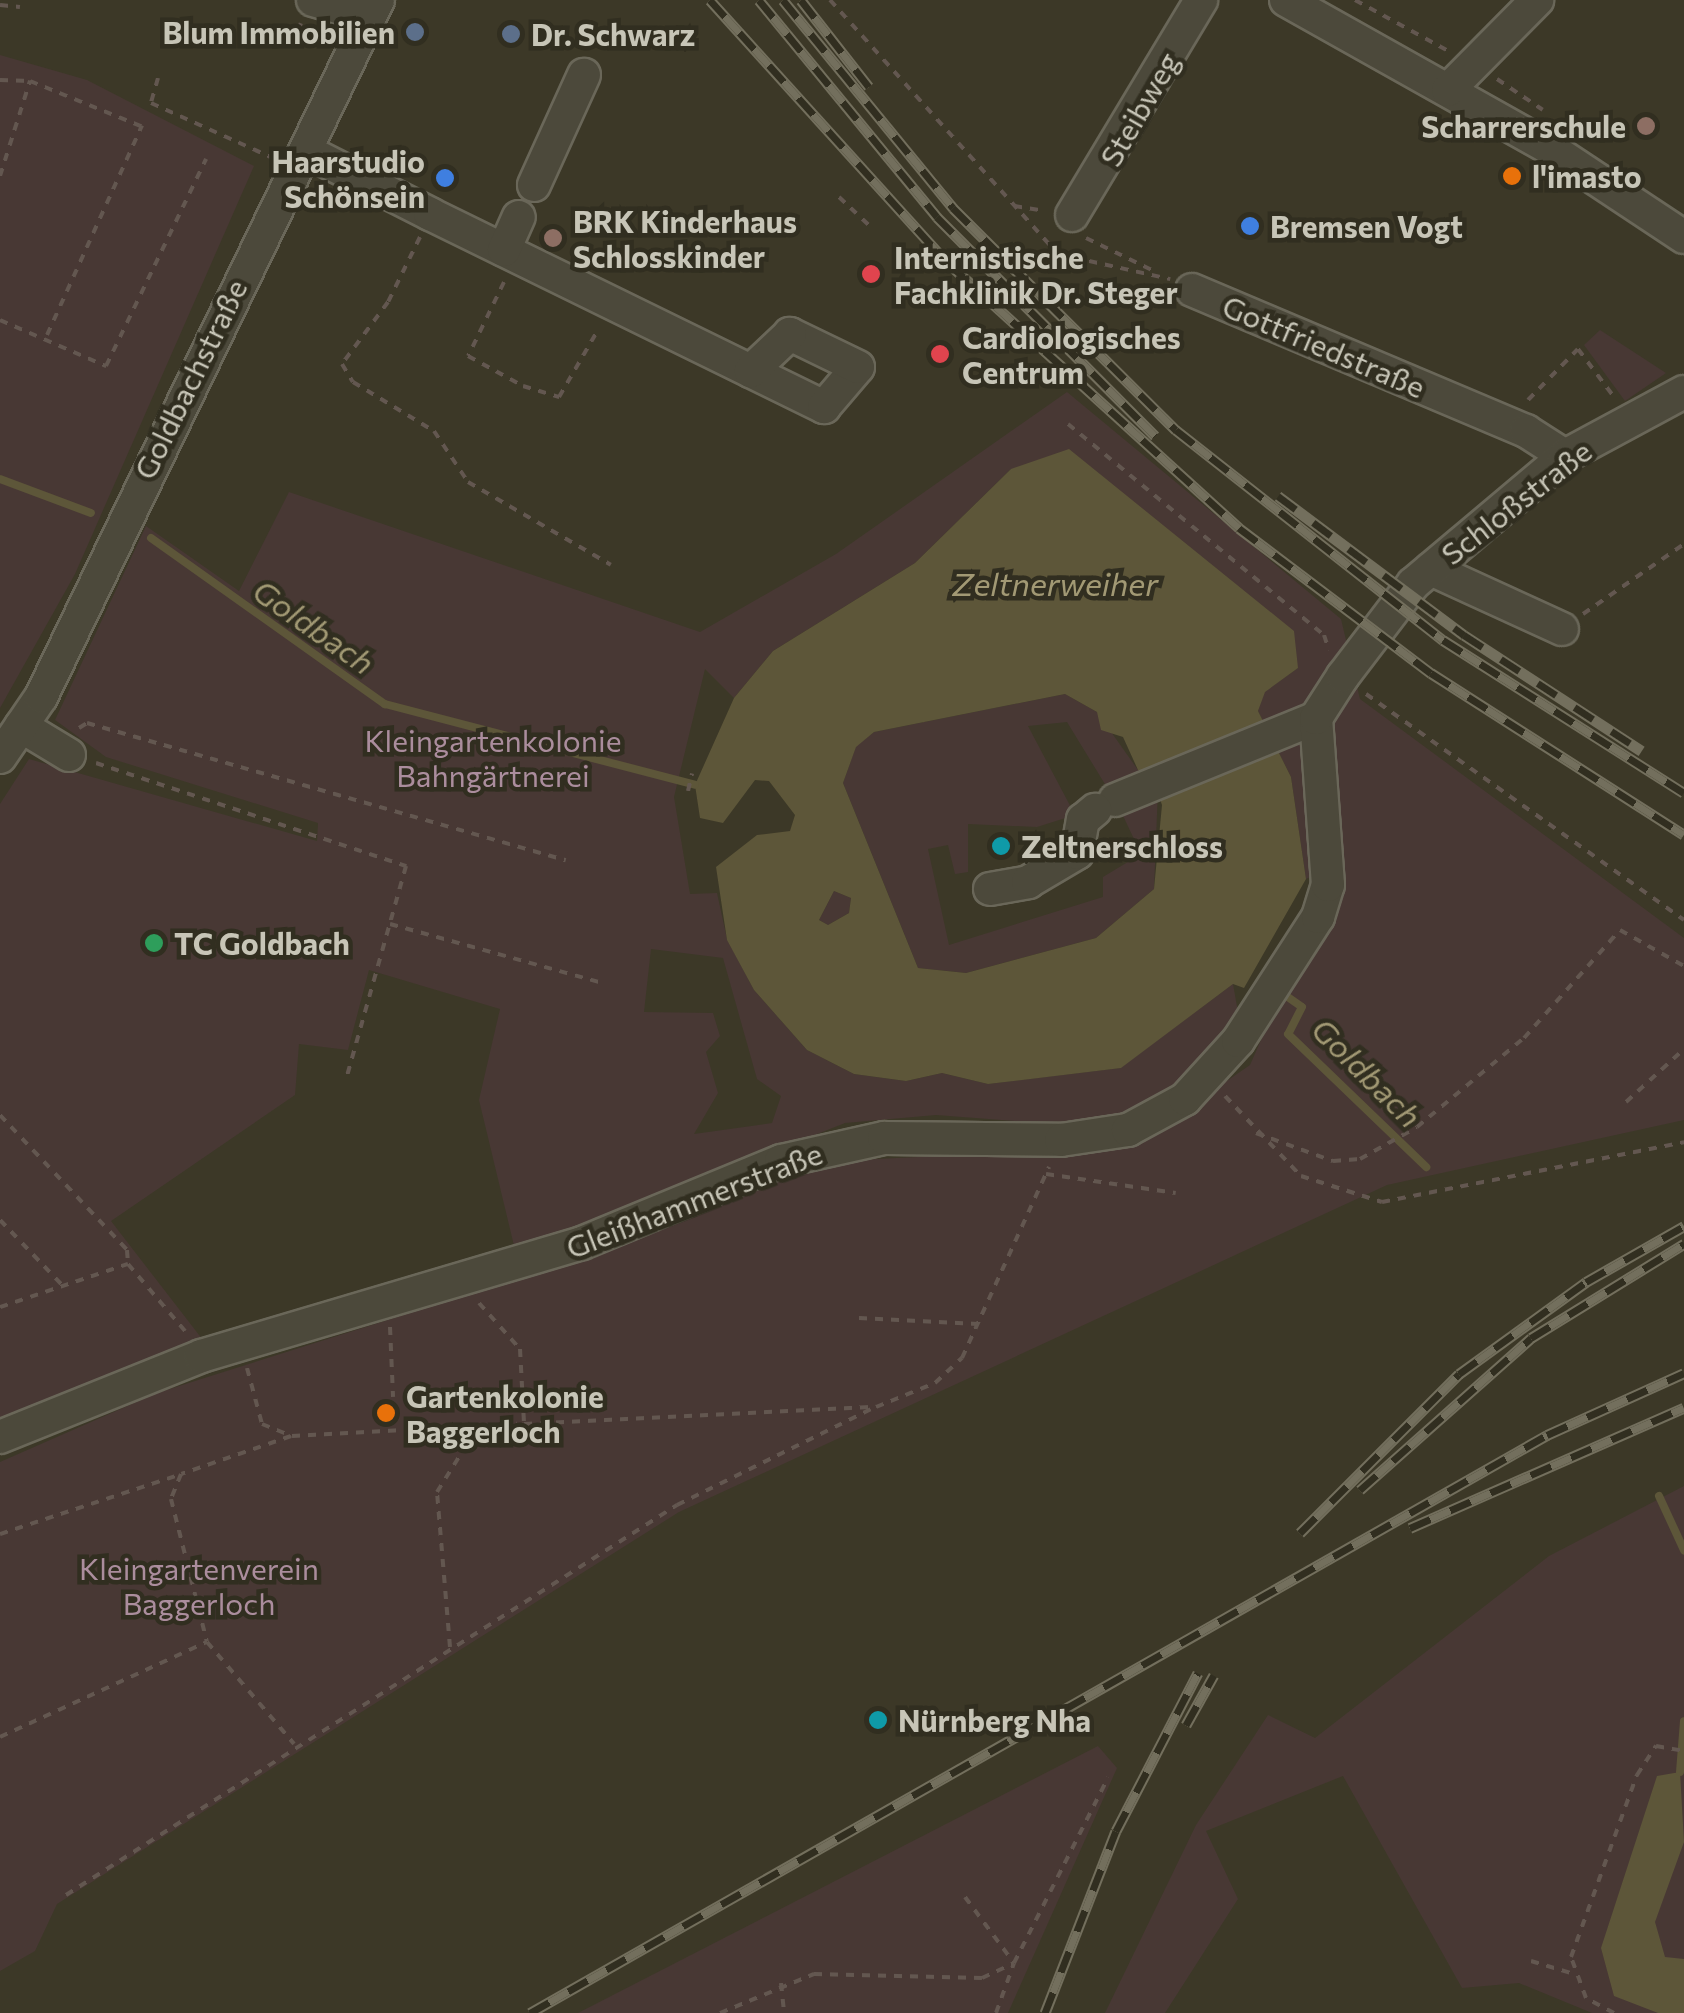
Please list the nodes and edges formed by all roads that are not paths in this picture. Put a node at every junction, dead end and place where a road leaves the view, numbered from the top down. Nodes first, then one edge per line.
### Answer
1 (313, 0) edge
2 (1202, 0) edge
3 (1286, 0) edge
4 (1537, 0) edge
5 (374, 8) edge
6 (584, 74) dead end
7 (1448, 90) junction
8 (301, 160) junction
9 (534, 184) dead end
10 (1072, 215) dead end
11 (519, 217) dead end
12 (1684, 237) edge
13 (510, 253) junction
14 (1192, 290) road end
15 (751, 372) dead end
16 (1684, 392) edge
17 (1565, 456) junction
18 (1431, 568) junction
19 (1562, 628) road end
20 (1316, 718) junction
21 (20, 726) junction
22 (62, 751) road end
23 (0, 757) edge
24 (990, 888) dead end
25 (0, 1437) edge

1 - 5 street
2 - 10 street, Steibweg
3 - 7 street
4 - 7 street
5 - 8 street, Goldbachstraße
6 - 9 street
7 - 12 street
8 - 13 street
8 - 21 street, Goldbachstraße
11 - 13 street
13 - 15 street
14 - 17 street, Gottfriedstraße
16 - 17 street, Schloßstraße
17 - 18 street, Schloßstraße
18 - 19 street
18 - 20 street, Schloßstraße
20 - 24 street
20 - 25 street, Gleißhammerstraße
21 - 22 street
21 - 23 street, Goldbachstraße

